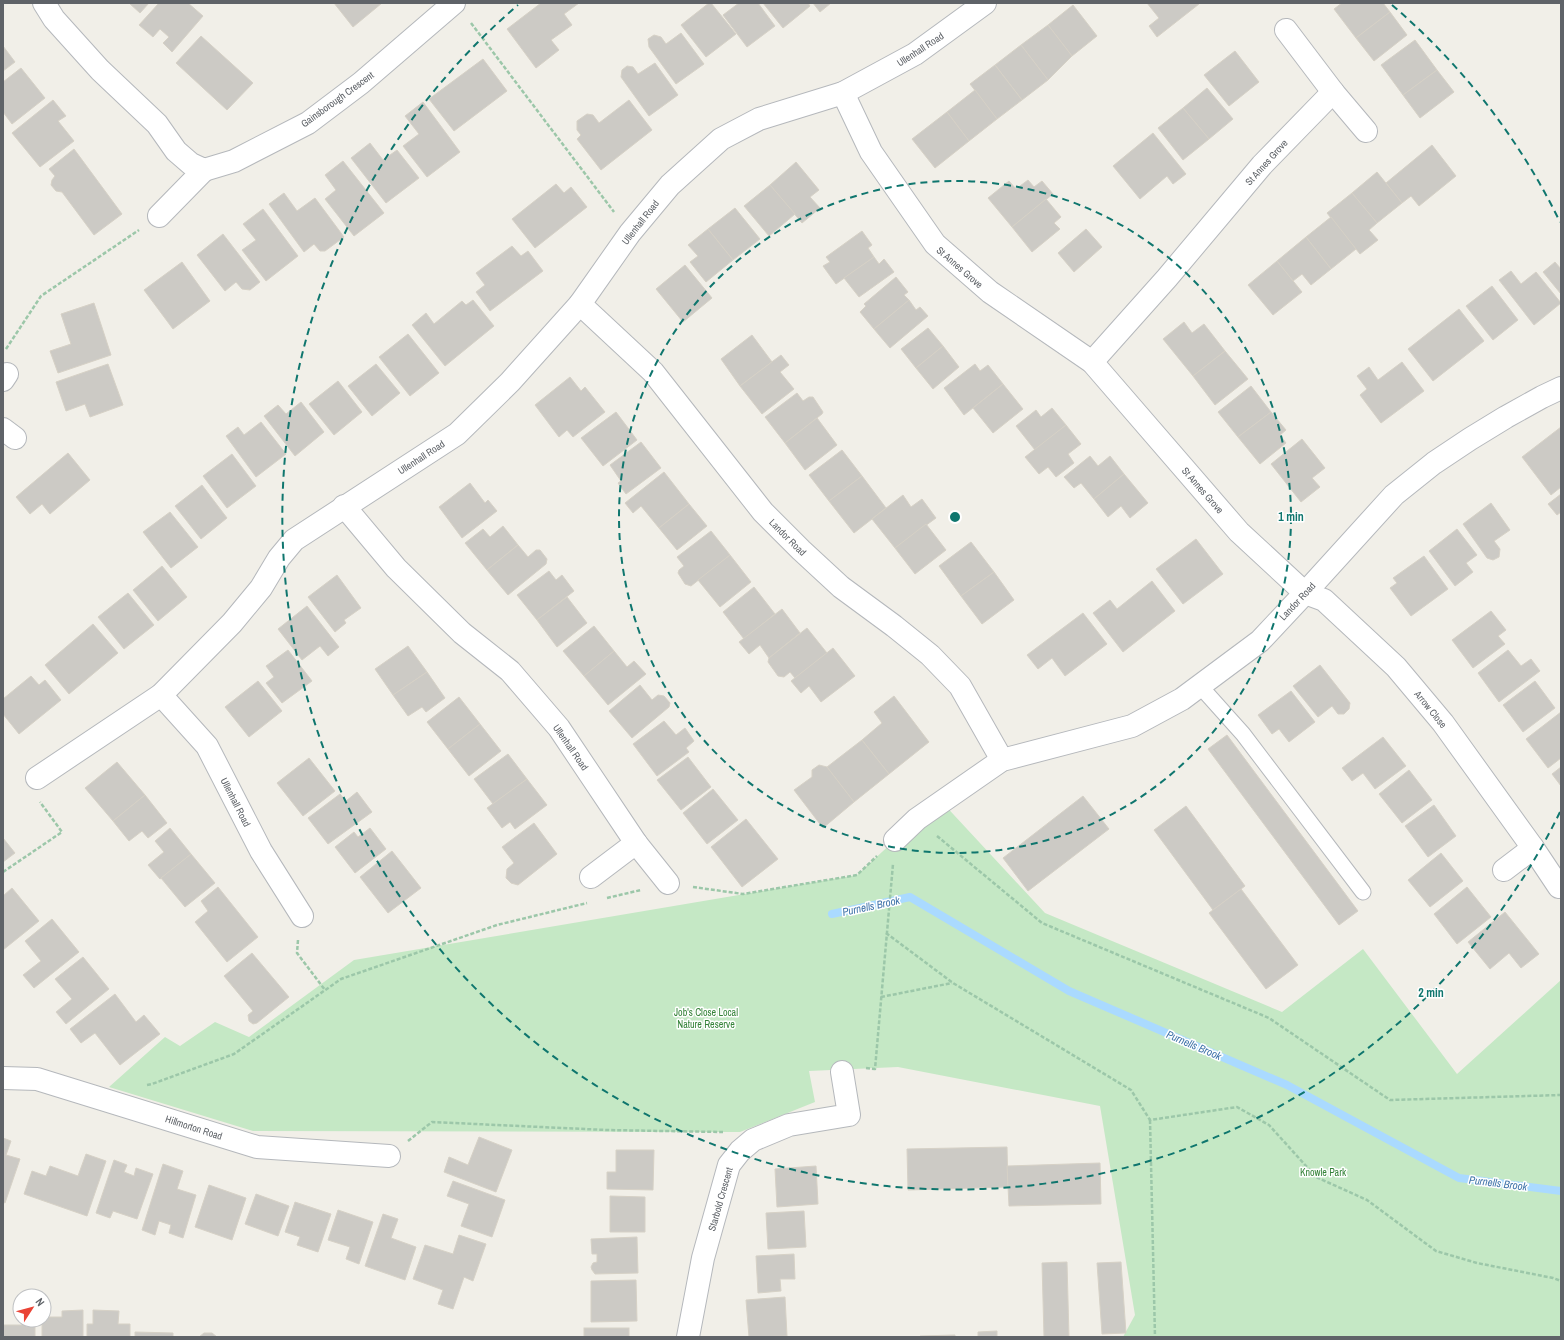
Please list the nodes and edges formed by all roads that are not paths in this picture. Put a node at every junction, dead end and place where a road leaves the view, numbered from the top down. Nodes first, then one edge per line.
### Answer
1 (44, 3) edge
2 (454, 3) edge
3 (985, 3) edge
4 (1286, 30) dead end
5 (1333, 92) junction
6 (843, 93) junction
7 (1366, 131) dead end
8 (204, 170) junction
9 (159, 216) road end
10 (580, 304) junction
11 (1092, 362) junction
12 (1561, 388) edge
13 (344, 506) junction
14 (1305, 593) junction
15 (1200, 686) junction
16 (161, 695) junction
17 (1002, 760) junction
18 (37, 778) road end
19 (895, 840) road end
20 (636, 843) junction
21 (1533, 848) junction
22 (1504, 870) dead end
23 (591, 877) dead end
24 (668, 883) road end
25 (1559, 887) dead end
26 (1363, 892) dead end
27 (302, 916) road end
28 (842, 1072) road end
29 (3, 1078) edge
30 (389, 1156) road end
31 (688, 1337) edge

1 - 8 street
2 - 8 street, Gainsborough Crescent
3 - 6 street, Ullenhall Road
4 - 5 street
5 - 7 street
5 - 11 street, St Annes Grove
6 - 10 street, Ullenhall Road
6 - 11 street, St Annes Grove
8 - 9 street, Gainsborough Crescent
10 - 13 street, Ullenhall Road
10 - 17 street, Landor Road
11 - 14 street, St Annes Grove
12 - 14 street, Landor Road
13 - 16 street, Ullenhall Road
13 - 20 street, Ullenhall Road
14 - 15 street, Landor Road
14 - 21 street, Arrow Close
15 - 17 street, Landor Road
15 - 26 lane
16 - 18 street, Ullenhall Road
16 - 27 street, Ullenhall Road
17 - 19 street, Landor Road
20 - 23 street
20 - 24 street, Ullenhall Road
21 - 22 street
21 - 25 street, Arrow Close
28 - 31 street, Starbold Crescent
29 - 30 street, Hillmorton Road

